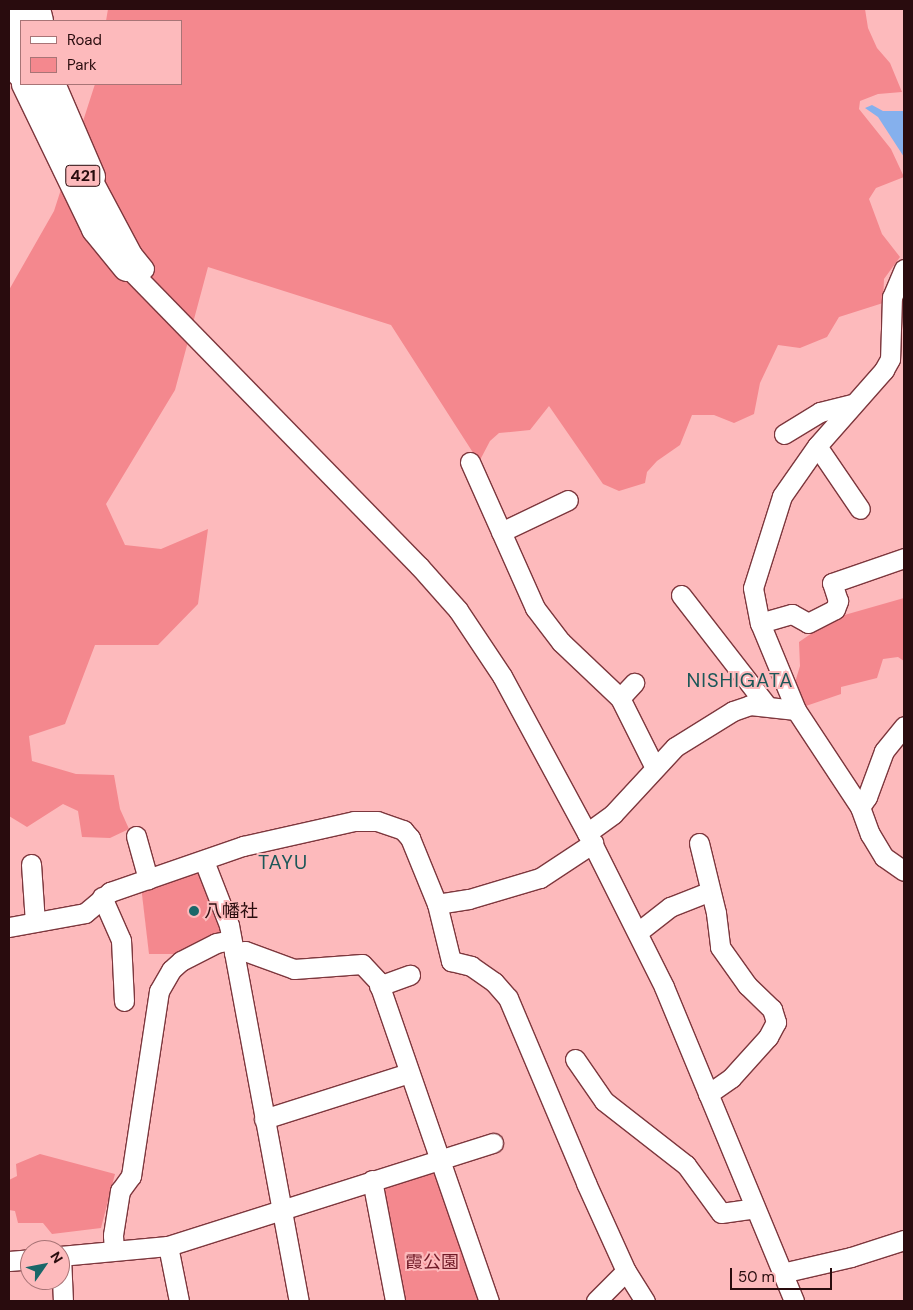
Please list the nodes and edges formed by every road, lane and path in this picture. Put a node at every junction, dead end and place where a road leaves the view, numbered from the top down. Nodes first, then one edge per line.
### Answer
1 (9, 11) edge
2 (20, 38) edge
3 (9, 46) edge
4 (20, 71) edge
5 (26, 85) edge
6 (40, 85) edge
7 (51, 85) edge
8 (58, 85) edge
9 (92, 177) junction
10 (126, 267) junction
11 (904, 269) edge
12 (898, 327) edge
13 (222, 368) junction
14 (851, 404) junction
15 (784, 434) dead end
16 (817, 446) junction
17 (470, 462) dead end
18 (568, 500) dead end
19 (860, 509) dead end
20 (501, 532) junction
21 (904, 558) edge
22 (682, 595) dead end
23 (760, 623) junction
24 (634, 683) dead end
25 (620, 698) junction
26 (767, 706) junction
27 (796, 710) junction
28 (904, 726) edge
29 (654, 766) junction
30 (860, 806) junction
31 (136, 836) dead end
32 (590, 838) junction
33 (699, 842) dead end
34 (204, 862) junction
35 (31, 864) dead end
36 (904, 870) edge
37 (148, 879) junction
38 (708, 892) junction
39 (102, 897) junction
40 (437, 904) junction
41 (35, 922) junction
42 (9, 927) edge
43 (638, 932) junction
44 (232, 946) junction
45 (410, 975) dead end
46 (379, 986) junction
47 (124, 1001) dead end
48 (575, 1059) dead end
49 (409, 1073) junction
50 (708, 1094) junction
51 (264, 1119) junction
52 (493, 1143) dead end
53 (438, 1159) junction
54 (372, 1180) junction
55 (754, 1208) junction
56 (282, 1210) junction
57 (904, 1240) edge
58 (168, 1246) junction
59 (114, 1250) junction
60 (70, 1255) edge
61 (626, 1271) junction
62 (782, 1273) junction
63 (179, 1301) edge
64 (299, 1301) edge
65 (395, 1301) edge
66 (488, 1301) edge
67 (596, 1301) edge
68 (645, 1301) edge
69 (794, 1301) edge

1 - 2 highway
3 - 4 highway
5 - 10 highway
6 - 10 highway, 421
7 - 9 highway, 421
8 - 9 highway
9 - 13 street
10 - 13 street
11 - 12 street
12 - 14 street
13 - 32 street
14 - 15 street
14 - 16 street
16 - 19 street
16 - 23 street
17 - 20 street
18 - 20 street
20 - 25 street
21 - 23 street
22 - 26 street
23 - 27 street
24 - 25 street
25 - 29 street
26 - 27 street
26 - 29 street
27 - 30 street
28 - 30 street
29 - 32 street
30 - 36 street
31 - 37 street
32 - 40 street
32 - 43 street
33 - 38 street
34 - 37 street
34 - 40 street
34 - 44 street
35 - 41 street
37 - 39 street
38 - 43 street
38 - 50 street
39 - 41 street
39 - 47 street
40 - 61 street
41 - 42 street
43 - 50 street
44 - 46 street
44 - 51 street
44 - 59 street
45 - 46 street
46 - 49 street
48 - 55 street
49 - 51 street
49 - 53 street
50 - 55 street
51 - 56 street
52 - 53 street
53 - 54 street
53 - 66 street
54 - 56 street
54 - 65 street
55 - 62 street
56 - 58 street
56 - 64 street
57 - 62 street
58 - 59 street
58 - 63 street
59 - 60 street
61 - 67 street
61 - 68 street
62 - 69 street

